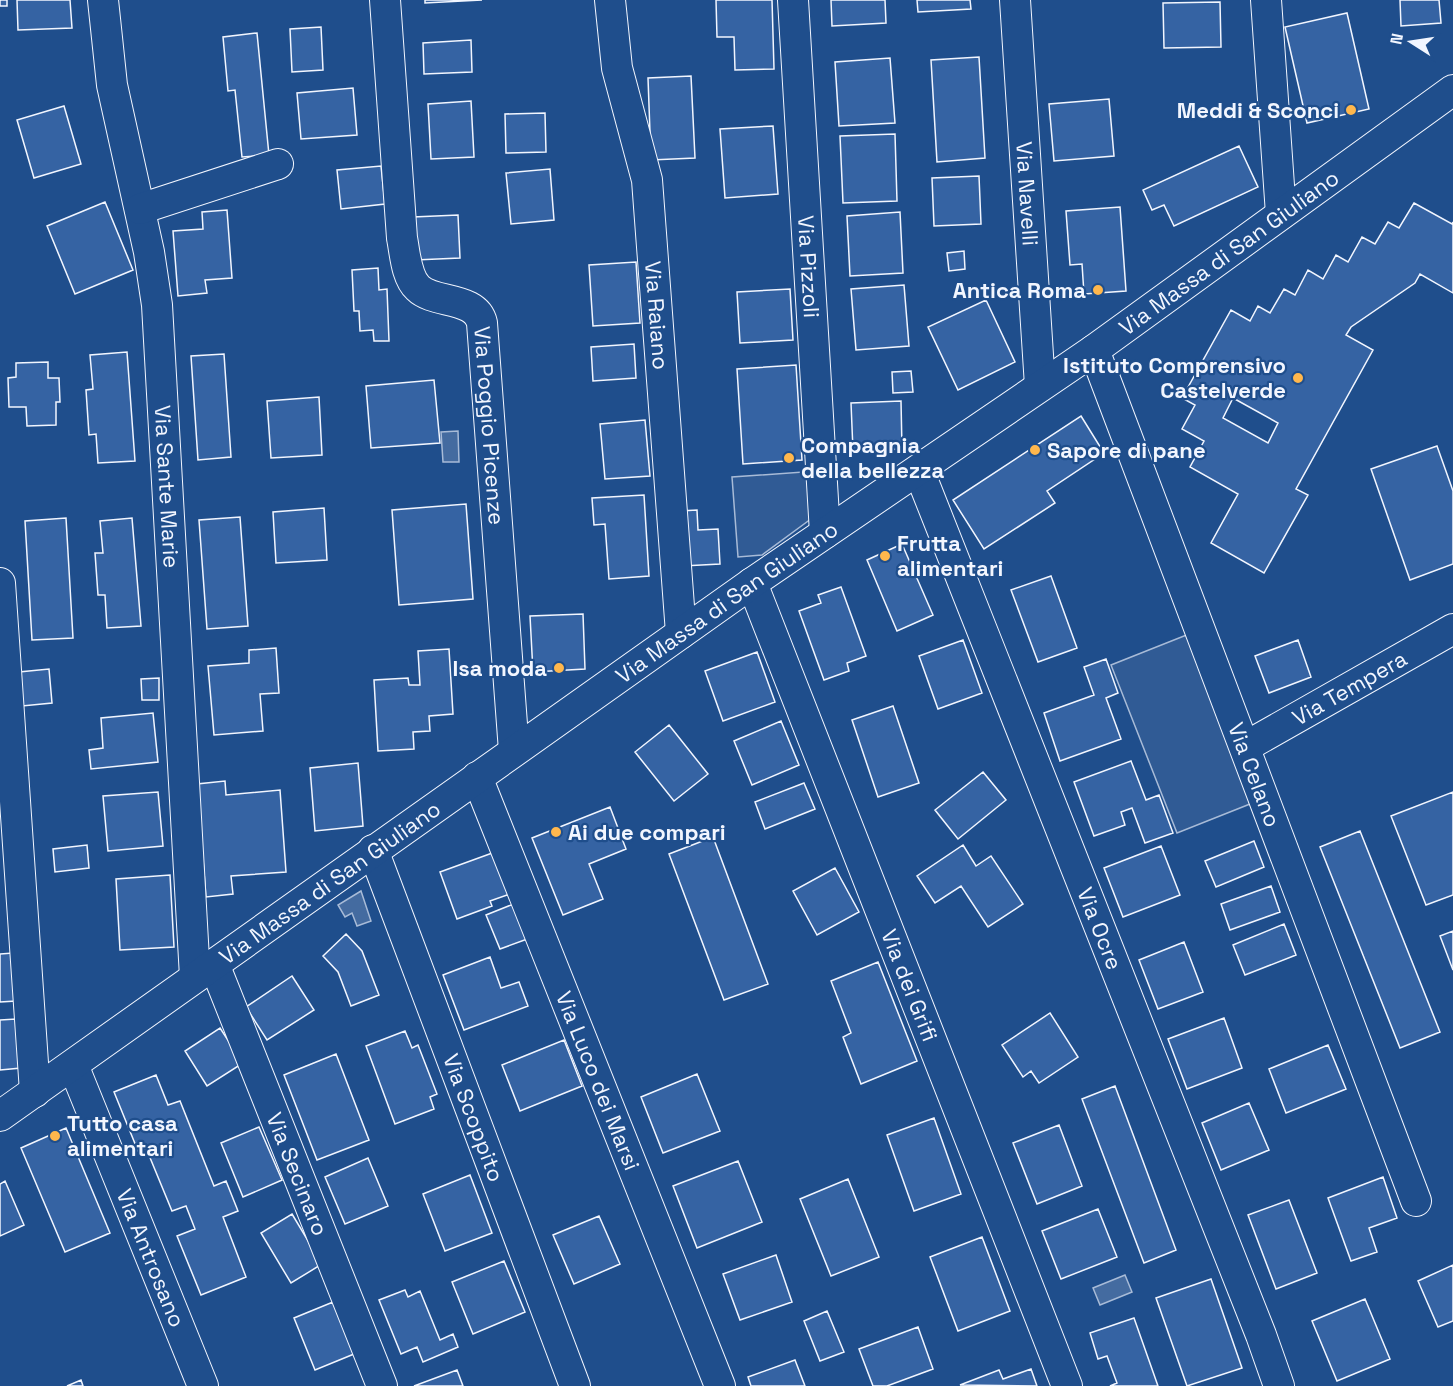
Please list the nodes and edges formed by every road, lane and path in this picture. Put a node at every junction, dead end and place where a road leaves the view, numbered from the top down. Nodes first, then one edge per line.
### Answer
1 (103, 0) edge
2 (385, 0) edge
3 (610, 0) edge
4 (793, 0) edge
5 (1015, 0) edge
6 (1266, 0) edge
7 (1453, 90) edge
8 (278, 164) dead end
9 (140, 209) junction
10 (1281, 214) junction
11 (1094, 350) junction
12 (1040, 386) junction
13 (920, 471) junction
14 (825, 533) junction
15 (0, 583) edge
16 (752, 583) junction
17 (1453, 629) edge
18 (681, 633) junction
19 (1245, 747) junction
20 (514, 751) junction
21 (477, 777) junction
22 (373, 850) junction
23 (205, 971) junction
24 (73, 1065) junction
25 (35, 1092) junction
26 (0, 1116) edge
27 (1416, 1201) dead end
28 (203, 1386) edge
29 (382, 1386) edge
30 (575, 1386) edge
31 (720, 1386) edge
32 (1067, 1386) edge
33 (1279, 1386) edge

1 - 9 street, Via Sante Marie
2 - 20 street, Via Poggio Picenze
3 - 18 street, Via Raiano
4 - 14 street, Via Pizzoli
5 - 12 street, Via Navelli
6 - 10 street
7 - 10 street, Via Massa di San Giuliano
8 - 9 street
9 - 23 street, Via Sante Marie
10 - 11 street, Via Massa di San Giuliano
11 - 12 street, Via Massa di San Giuliano
11 - 19 street, Via Celano
12 - 13 street, Via Massa di San Giuliano
13 - 14 street, Via Massa di San Giuliano
13 - 33 street, Via Ocre
14 - 16 street, Via Massa di San Giuliano
15 - 25 street
16 - 18 street, Via Massa di San Giuliano
16 - 32 street, Via dei Grifi
17 - 19 street, Via Tempera
18 - 20 street, Via Massa di San Giuliano
19 - 27 street, Via Celano
20 - 21 street, Via Massa di San Giuliano
21 - 22 street, Via Massa di San Giuliano
21 - 31 street, Via Luco dei Marsi
22 - 23 street, Via Massa di San Giuliano
22 - 30 street, Via Scoppito
23 - 24 street, Via Massa di San Giuliano
23 - 29 street, Via Secinaro
24 - 25 street, Via Massa di San Giuliano
24 - 28 street, Via Antrosano
25 - 26 street, Via Massa di San Giuliano

